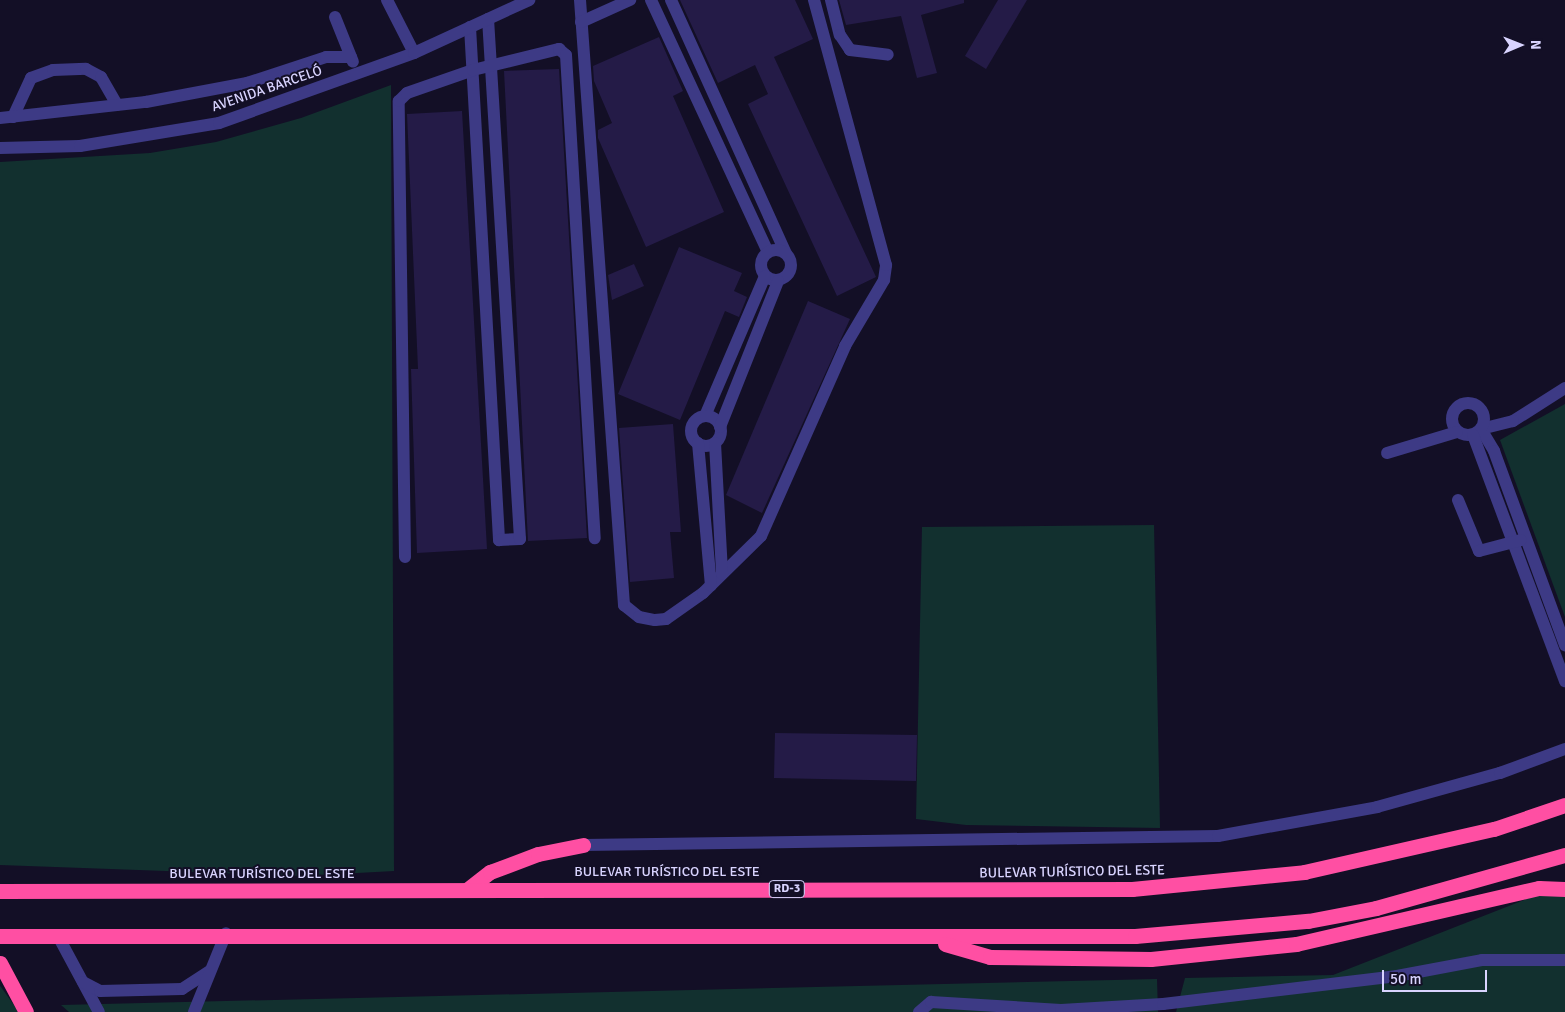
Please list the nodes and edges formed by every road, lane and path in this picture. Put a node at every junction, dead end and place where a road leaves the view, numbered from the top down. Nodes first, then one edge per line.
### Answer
1 (387, 0) edge
2 (529, 0) edge
3 (580, 0) edge
4 (630, 0) edge
5 (651, 0) edge
6 (671, 0) edge
7 (814, 0) edge
8 (830, 0) edge
9 (335, 17) dead end
10 (488, 19) junction
11 (581, 22) junction
12 (470, 27) junction
13 (414, 53) junction
14 (888, 55) dead end
15 (351, 57) junction
16 (491, 64) junction
17 (473, 70) junction
18 (359, 73) junction
19 (117, 105) junction
20 (13, 117) junction
21 (0, 118) edge
22 (0, 148) edge
23 (768, 252) junction
24 (786, 253) junction
25 (765, 276) junction
26 (778, 281) junction
27 (1565, 388) edge
28 (705, 416) junction
29 (720, 427) junction
30 (1457, 432) junction
31 (1477, 432) junction
32 (698, 443) junction
33 (715, 443) junction
34 (1387, 453) dead end
35 (1458, 500) dead end
36 (595, 538) dead end
37 (1520, 540) junction
38 (405, 557) dead end
39 (722, 574) junction
40 (711, 585) junction
41 (1565, 645) edge
42 (1565, 681) edge
43 (1565, 749) edge
44 (1565, 805) edge
45 (583, 845) joint
46 (1565, 855) edge
47 (0, 880) edge
48 (468, 889) junction
49 (1565, 889) edge
50 (0, 891) edge
51 (34, 891) junction
52 (226, 933) junction
53 (0, 936) edge
54 (58, 936) junction
55 (924, 938) junction
56 (1565, 960) edge
57 (0, 963) edge
58 (210, 971) junction
59 (83, 982) junction
60 (26, 1012) edge
61 (98, 1012) edge
62 (194, 1012) edge
63 (920, 1012) edge

1 - 13 street
2 - 10 street, AVENIDA BARCELÓ
3 - 11 street
4 - 11 street
5 - 23 street
6 - 24 street
7 - 39 street
8 - 14 street
9 - 15 street
10 - 12 street, AVENIDA BARCELÓ
10 - 16 street
11 - 40 street
12 - 13 street, AVENIDA BARCELÓ
12 - 17 street
13 - 18 street, AVENIDA BARCELÓ
15 - 18 street
15 - 19 street
16 - 17 street
16 - 17 street
16 - 36 street
17 - 38 street
18 - 22 street, AVENIDA BARCELÓ
19 - 20 street
19 - 20 street
20 - 21 street
23 - 24 street
23 - 25 street
24 - 26 street
25 - 26 street
25 - 28 street
26 - 29 street
27 - 31 street
28 - 29 street
28 - 32 street
29 - 33 street
30 - 31 street
30 - 31 street
30 - 34 street
31 - 37 street
32 - 33 street
32 - 40 street
33 - 39 street
35 - 37 street
37 - 41 street
37 - 42 street
39 - 40 street
43 - 45 street
44 - 48 highway, BULEVAR TURÍSTICO DEL ESTE / RD-3
45 - 48 highway
46 - 55 highway
47 - 51 highway
48 - 51 highway, BULEVAR TURÍSTICO DEL ESTE / RD-3
49 - 55 highway
50 - 51 highway, BULEVAR TURÍSTICO DEL ESTE / RD-3
52 - 54 highway
52 - 55 highway
52 - 58 street
53 - 54 highway
54 - 59 street
56 - 63 street
57 - 60 highway
58 - 59 street
58 - 62 street
59 - 61 street

